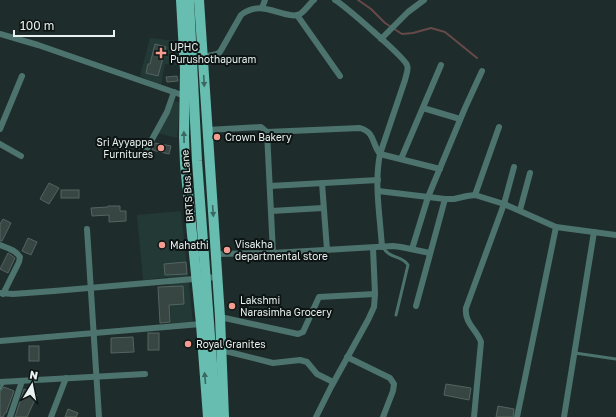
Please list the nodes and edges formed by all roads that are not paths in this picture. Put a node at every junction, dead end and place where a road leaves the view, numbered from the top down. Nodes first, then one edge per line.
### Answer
1 (181, 0) edge
2 (189, 0) edge
3 (199, 0) edge
4 (266, 0) edge
5 (314, 0) edge
6 (335, 0) edge
7 (424, 0) edge
8 (262, 8) junction
9 (297, 15) junction
10 (0, 34) edge
11 (381, 39) junction
12 (203, 56) junction
13 (441, 65) dead end
14 (482, 71) dead end
15 (22, 76) dead end
16 (340, 76) dead end
17 (174, 92) junction
18 (185, 96) junction
19 (423, 108) junction
20 (460, 119) junction
21 (498, 127) dead end
22 (0, 129) edge
23 (207, 130) junction
24 (267, 132) junction
25 (0, 144) edge
26 (144, 154) dead end
27 (380, 154) junction
28 (21, 156) dead end
29 (401, 159) junction
30 (514, 167) dead end
31 (440, 169) junction
32 (530, 173) dead end
33 (378, 180) junction
34 (322, 183) junction
35 (270, 186) junction
36 (378, 192) junction
37 (475, 195) junction
38 (428, 197) junction
39 (445, 199) junction
40 (504, 204) junction
41 (323, 208) junction
42 (520, 210) junction
43 (271, 211) junction
44 (556, 227) junction
45 (87, 229) dead end
46 (594, 232) junction
47 (616, 235) edge
48 (0, 244) edge
49 (382, 247) junction
50 (373, 248) junction
51 (412, 249) junction
52 (327, 250) junction
53 (273, 253) junction
54 (430, 253) junction
55 (216, 254) junction
56 (217, 277) junction
57 (201, 278) junction
58 (90, 288) junction
59 (1, 294) edge
60 (376, 294) junction
61 (416, 306) dead end
62 (396, 315) dead end
63 (220, 317) junction
64 (200, 324) junction
65 (94, 332) junction
66 (0, 341) edge
67 (221, 350) junction
68 (574, 353) junction
69 (347, 357) junction
70 (616, 359) edge
71 (145, 374) dead end
72 (97, 377) junction
73 (66, 378) junction
74 (22, 381) junction
75 (2, 382) edge
76 (333, 382) junction
77 (0, 389) edge
78 (10, 417) edge
79 (51, 417) edge
80 (99, 417) edge
81 (208, 417) edge
82 (216, 417) edge
83 (224, 417) edge
84 (316, 417) edge
85 (383, 417) edge
86 (474, 417) edge
87 (517, 417) edge
88 (564, 417) edge

1 - 18 main road
2 - 57 main road, BRTS Bus Lane
3 - 12 main road
4 - 8 street
5 - 9 street
6 - 11 street
7 - 11 street
8 - 9 street
8 - 12 street
9 - 16 street
10 - 17 street
11 - 27 street
12 -> 23 main road
13 - 19 street
14 - 20 street
15 - 22 street
17 - 18 street
17 - 26 street
57 -> 18 main road
19 - 20 street
19 - 29 street
20 - 31 street
21 - 37 street
23 - 24 street
23 -> 55 main road
24 - 27 street
24 - 35 street
25 - 28 street
27 - 29 street
27 - 33 street
29 - 31 street
30 - 40 street
31 - 38 street
32 - 42 street
33 - 34 street
33 - 36 street
34 - 35 street
34 - 41 street
35 - 43 street
36 - 38 street
36 - 49 street
37 - 39 street
37 - 40 street
38 - 39 street
38 - 51 street
39 - 54 street
40 - 42 street
40 - 86 street
41 - 43 street
41 - 52 street
42 - 44 street
43 - 53 street
44 - 46 street
44 - 87 street
45 - 58 street
46 - 47 street
46 - 68 street
48 - 59 street
49 - 50 street
49 - 51 street
49 - 62 lane
50 - 52 street
50 - 60 street
51 - 54 street
52 - 53 street
53 - 55 street
54 - 61 street
55 - 56 main road
56 - 57 street
56 - 63 main road
57 - 58 street
57 - 64 main road
57 - 82 main road, BRTS Bus Lane
58 - 59 street
58 - 65 street
60 - 63 street
60 - 69 street
63 - 67 main road
64 - 65 street
81 -> 64 main road
65 - 66 street
65 - 72 street
67 - 76 street
67 - 83 main road
68 - 70 lane
68 - 88 street
69 - 76 street
69 - 85 street
71 - 72 street
72 - 73 street
72 - 80 street
73 - 74 street
73 - 79 street
74 - 75 street
74 - 78 street
75 - 77 lane
76 - 84 street

